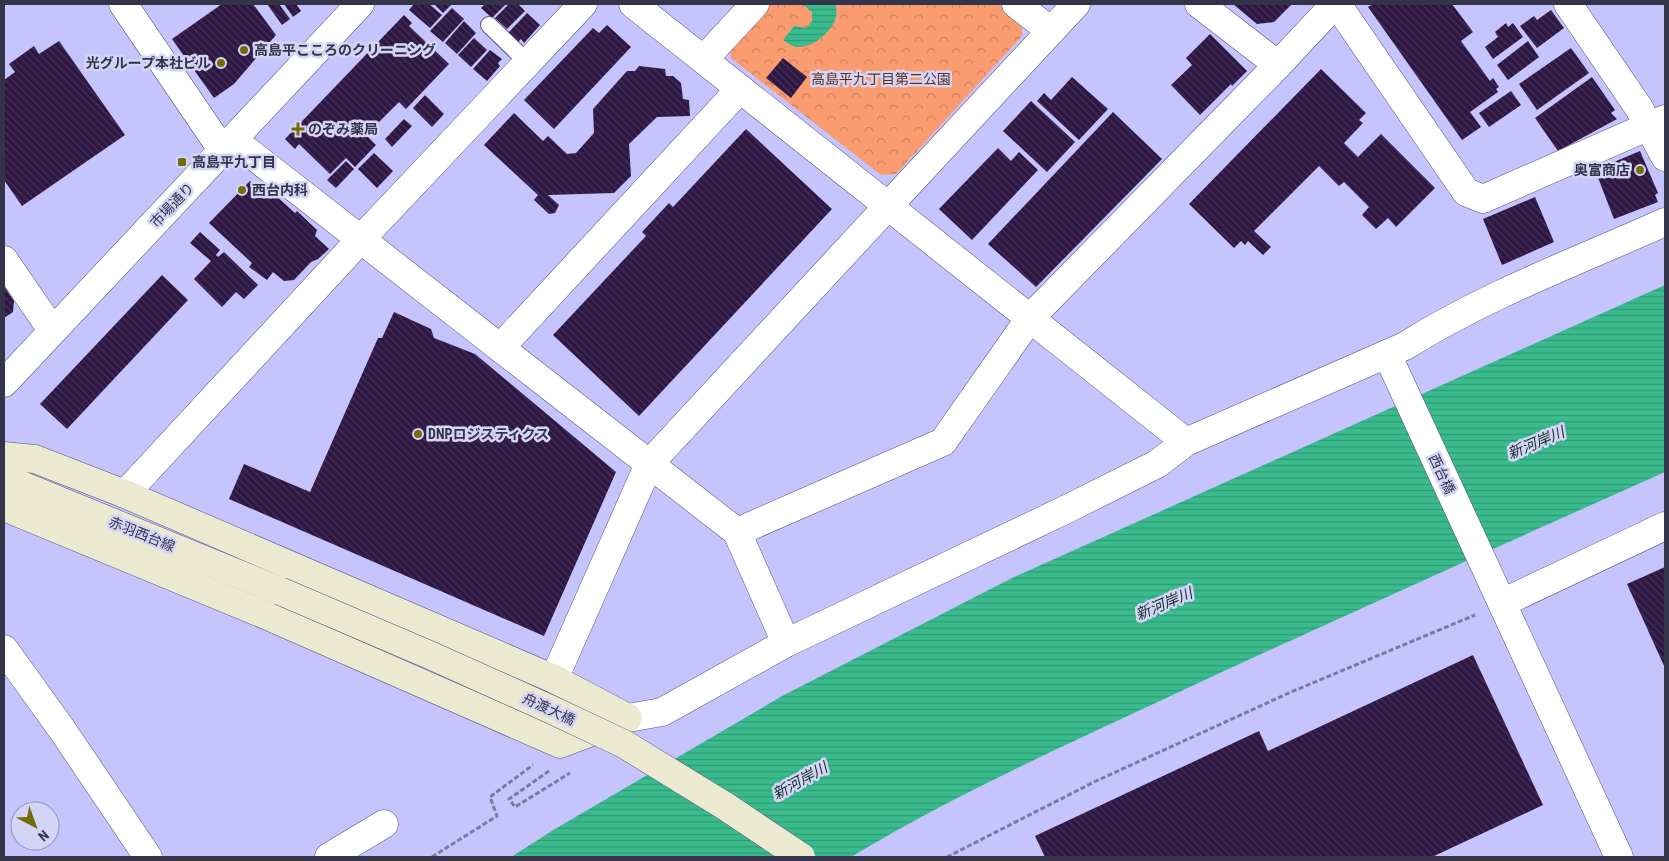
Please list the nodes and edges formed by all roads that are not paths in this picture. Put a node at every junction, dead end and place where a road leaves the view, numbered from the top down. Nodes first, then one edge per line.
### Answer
1 (123, 4) edge
2 (360, 4) edge
3 (583, 4) edge
4 (633, 4) edge
5 (755, 4) edge
6 (1016, 4) edge
7 (1076, 4) edge
8 (1199, 4) edge
9 (1336, 4) edge
10 (1578, 7) edge
11 (488, 25) dead end
12 (1051, 31) junction
13 (704, 59) junction
14 (527, 62) junction
15 (1278, 65) junction
16 (740, 89) junction
17 (1658, 122) edge
18 (228, 146) junction
19 (1665, 157) edge
20 (888, 206) junction
21 (1665, 222) edge
22 (360, 240) junction
23 (4, 260) edge
24 (1030, 318) junction
25 (52, 330) junction
26 (500, 348) junction
27 (1387, 354) junction
28 (4, 383) edge
29 (1186, 442) junction
30 (4, 456) edge
31 (649, 464) junction
32 (4, 478) edge
33 (125, 494) junction
34 (4, 507) edge
35 (1665, 526) edge
36 (737, 532) junction
37 (280, 591) joint
38 (1499, 599) junction
39 (786, 643) junction
40 (4, 649) edge
41 (554, 679) junction
42 (628, 718) junction
43 (384, 824) dead end
44 (148, 857) edge
45 (329, 857) edge
46 (801, 857) edge
47 (1619, 857) edge

1 - 18 street
2 - 18 street, 市場通り
3 - 14 street
4 - 13 street
5 - 13 street
6 - 12 street
7 - 12 street
8 - 15 street
9 - 15 street
9 - 17 street
10 - 17 street
11 - 14 lane
12 - 20 street
13 - 16 street
14 - 22 street
15 - 24 street
16 - 20 street
16 - 26 street
17 - 19 street
18 - 22 street
18 - 25 street, 市場通り
20 - 24 street
20 - 31 street
21 - 27 street
22 - 26 street
22 - 33 street
23 - 25 street
24 - 29 street
24 - 36 street
25 - 28 street, 市場通り
26 - 31 street
27 - 29 street
27 - 38 street, 西台橋
29 - 39 street
30 - 33 main road
31 - 36 street
31 - 41 street
32 - 37 main road, 赤羽西台線
33 - 41 main road
34 - 42 main road
35 - 38 street
36 - 39 street
37 - 46 main road, 舟渡大橋, bridge
38 - 47 street, 西台橋
39 - 42 street
40 - 44 street
41 - 42 main road
43 - 45 street

